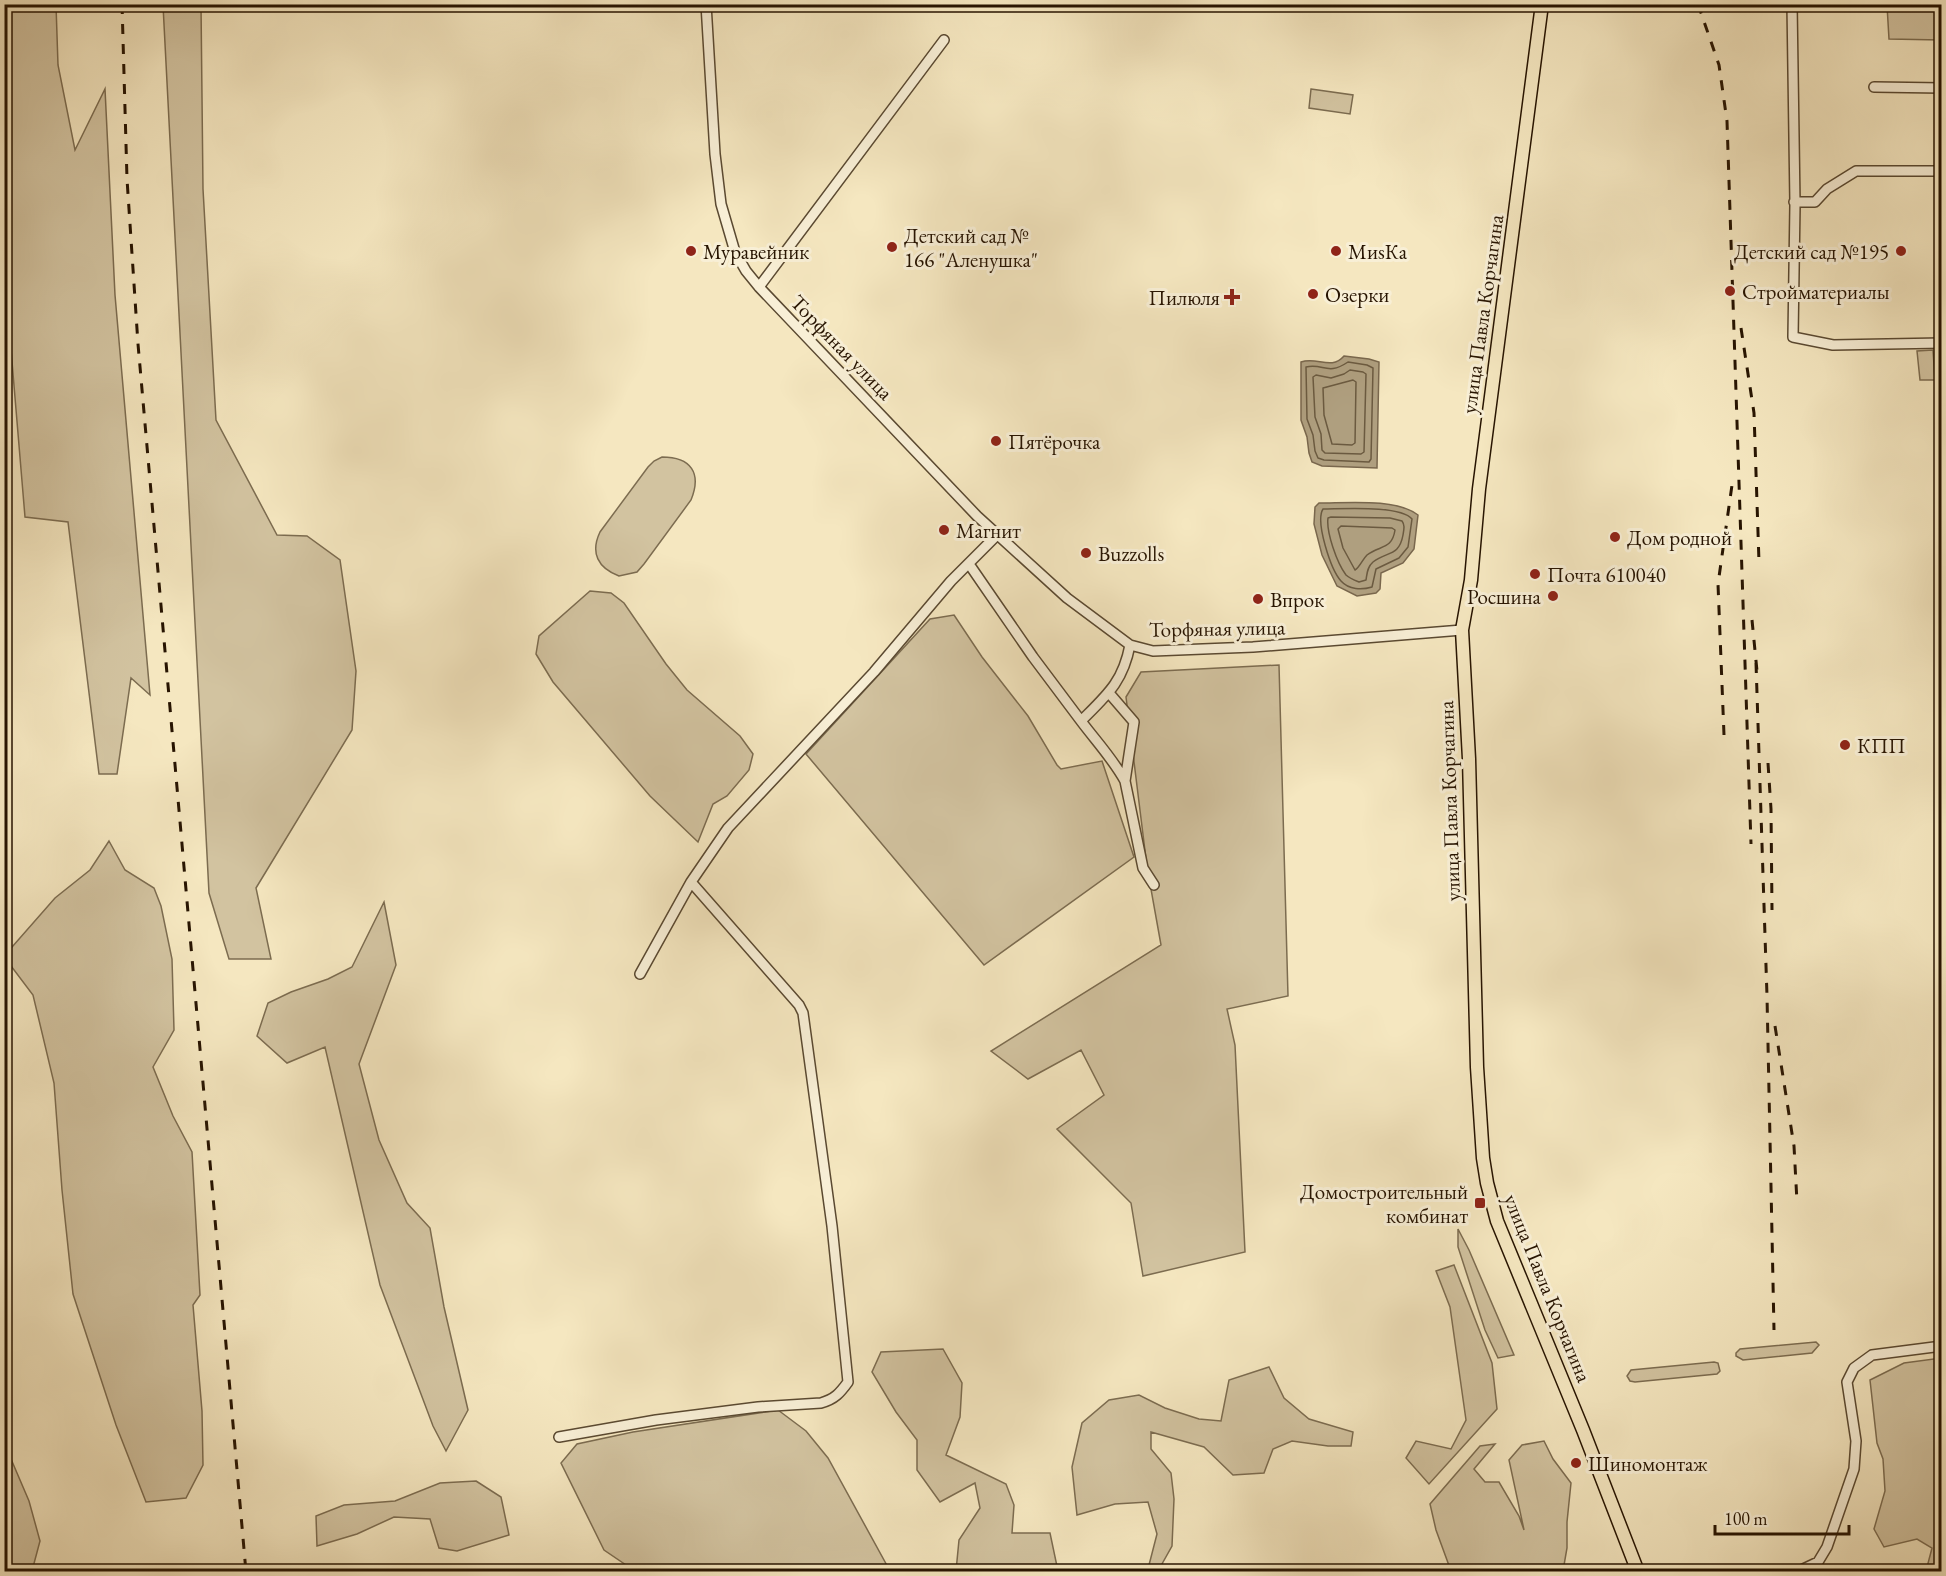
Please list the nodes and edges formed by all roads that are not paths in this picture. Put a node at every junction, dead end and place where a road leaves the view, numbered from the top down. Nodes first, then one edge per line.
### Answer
1 (706, 4) edge
2 (1542, 4) edge
3 (1792, 4) edge
4 (944, 40) dead end
5 (1874, 87) dead end
6 (1941, 88) edge
7 (1941, 171) edge
8 (1794, 202) junction
9 (759, 287) junction
10 (1832, 334) dead end
11 (1941, 343) edge
12 (1833, 345) junction
13 (997, 535) junction
14 (969, 564) junction
15 (1462, 630) junction
16 (1130, 645) junction
17 (1109, 693) junction
18 (1081, 721) junction
19 (1125, 782) junction
20 (691, 882) junction
21 (1154, 885) dead end
22 (640, 974) dead end
23 (1941, 1346) edge
24 (559, 1437) dead end
25 (1638, 1572) edge
26 (1797, 1572) edge

1 - 9 street, Торфяная улица
2 - 15 main road, улица Павла Корчагина
3 - 8 street
4 - 9 street
5 - 6 street
7 - 8 street
8 - 12 street
9 - 13 street, Торфяная улица
10 - 12 street
11 - 12 street
13 - 14 street
13 - 16 street, Торфяная улица
14 - 18 street
14 - 20 street
15 - 16 street, Торфяная улица
15 - 25 main road, улица Павла Корчагина
16 - 17 street
17 - 18 street
17 - 19 street
18 - 19 street
19 - 21 street
20 - 22 street
20 - 24 street
23 - 26 street

